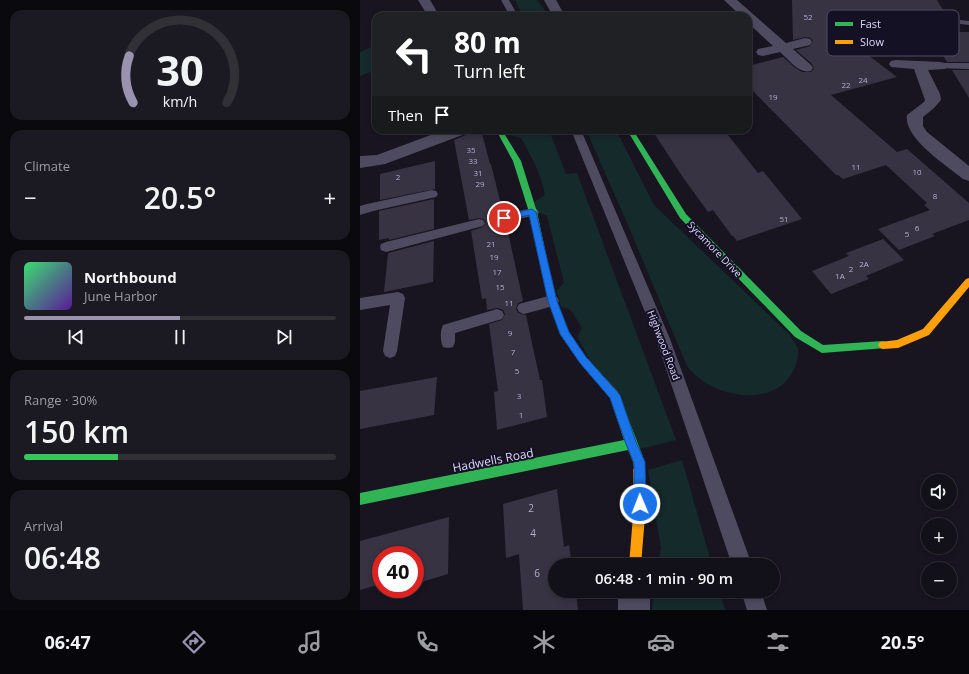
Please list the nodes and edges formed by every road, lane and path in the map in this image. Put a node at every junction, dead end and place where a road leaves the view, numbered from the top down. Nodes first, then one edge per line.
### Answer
1 (505, 0) edge
2 (550, 0) edge
3 (730, 0) edge
4 (512, 12) edge
5 (557, 12) edge
6 (744, 12) edge
7 (752, 19) edge
8 (805, 42) dead end
9 (784, 47) junction
10 (763, 52) dead end
11 (896, 64) dead end
12 (919, 65) junction
13 (940, 66) joint
14 (969, 66) edge
15 (806, 68) dead end
16 (448, 134) edge
17 (501, 134) edge
18 (578, 134) edge
19 (632, 134) edge
20 (360, 162) edge
21 (969, 175) edge
22 (432, 194) dead end
23 (360, 211) edge
24 (532, 212) junction
25 (504, 218) dead end
26 (479, 223) dead end
27 (386, 247) dead end
28 (969, 281) edge
29 (552, 301) junction
30 (360, 304) edge
31 (524, 308) dead end
32 (497, 315) dead end
33 (448, 342) dead end
34 (390, 351) dead end
35 (631, 444) junction
36 (360, 499) edge
37 (636, 558) edge
38 (740, 558) edge
39 (634, 598) edge
40 (753, 598) edge
41 (634, 610) edge
42 (757, 610) edge

1 - 4 lane
2 - 5 street
3 - 6 street
7 - 9 street
8 - 9 street
9 - 10 street
9 - 15 street
11 - 12 street
12 - 13 street
12 - 21 street
13 - 14 lane
16 - 20 street
17 - 24 street
18 - 38 lane, Highwood Road
19 - 28 street, Sycamore Drive
22 - 23 lane
24 - 25 lane
24 - 29 street
26 - 27 lane
29 - 31 lane
29 - 35 street
30 - 34 lane
32 - 33 lane
35 - 36 street, Hadwells Road
35 - 37 street
39 - 41 street
40 - 42 lane

